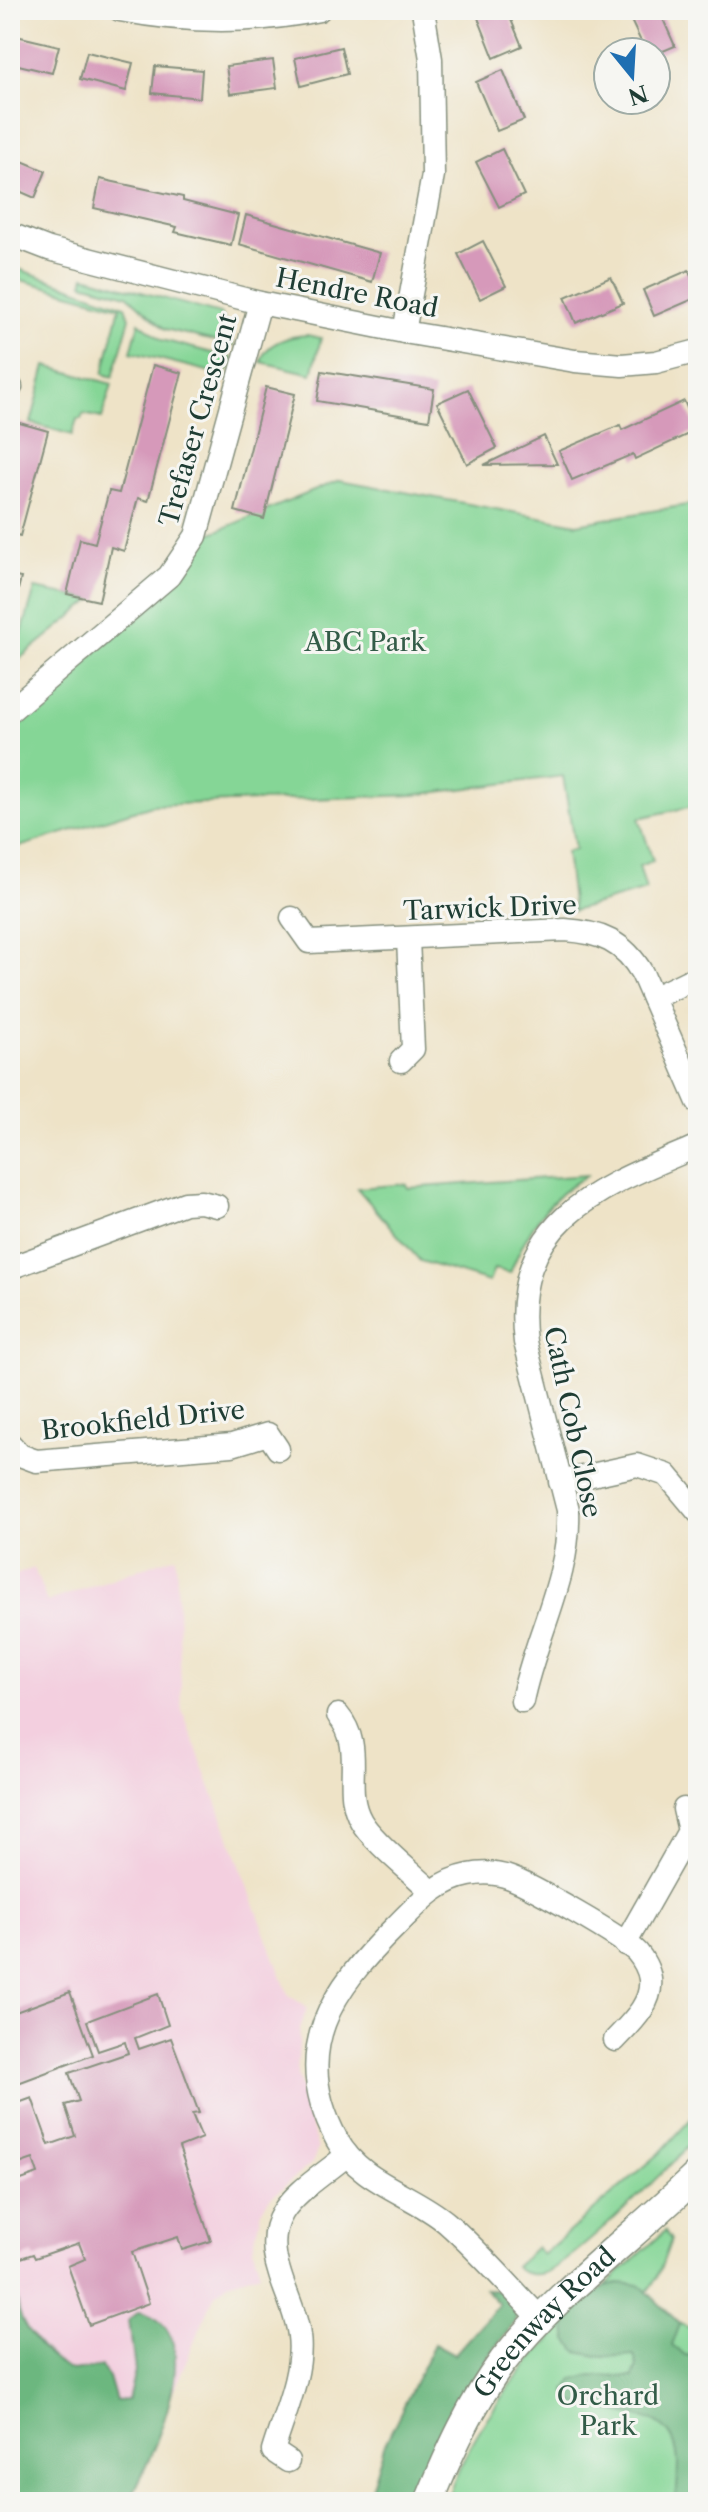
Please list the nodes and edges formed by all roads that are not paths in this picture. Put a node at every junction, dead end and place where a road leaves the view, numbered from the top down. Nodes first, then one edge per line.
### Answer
1 (120, 10) edge
2 (423, 10) edge
3 (305, 11) edge
4 (10, 234) edge
5 (260, 303) junction
6 (404, 332) junction
7 (698, 351) edge
8 (10, 711) edge
9 (292, 918) dead end
10 (408, 939) junction
11 (698, 976) edge
12 (653, 998) junction
13 (401, 1061) dead end
14 (698, 1102) edge
15 (698, 1146) edge
16 (217, 1206) dead end
17 (10, 1268) edge
18 (10, 1444) edge
19 (278, 1449) dead end
20 (560, 1482) junction
21 (698, 1512) edge
22 (522, 1701) dead end
23 (338, 1715) dead end
24 (684, 1809) dead end
25 (431, 1891) junction
26 (625, 1944) junction
27 (615, 2040) dead end
28 (347, 2155) junction
29 (698, 2174) edge
30 (541, 2319) junction
31 (288, 2461) dead end
32 (429, 2502) edge

1 - 3 street
2 - 6 street
4 - 5 street, Hendre Road
5 - 6 street, Hendre Road
5 - 8 street, Trefaser Crescent
6 - 7 street, Hendre Road
9 - 10 street, Tarwick Drive
10 - 12 street, Tarwick Drive
10 - 13 street
11 - 12 street
12 - 14 street, Tarwick Drive
15 - 20 street, Cath Cob Close
16 - 17 street
18 - 19 street, Brookfield Drive
20 - 21 street
20 - 22 street, Cath Cob Close
23 - 25 street
24 - 26 street
25 - 26 street
25 - 28 street
26 - 27 street
28 - 30 street
28 - 31 street
29 - 30 street, Greenway Road
30 - 32 street, Greenway Road

